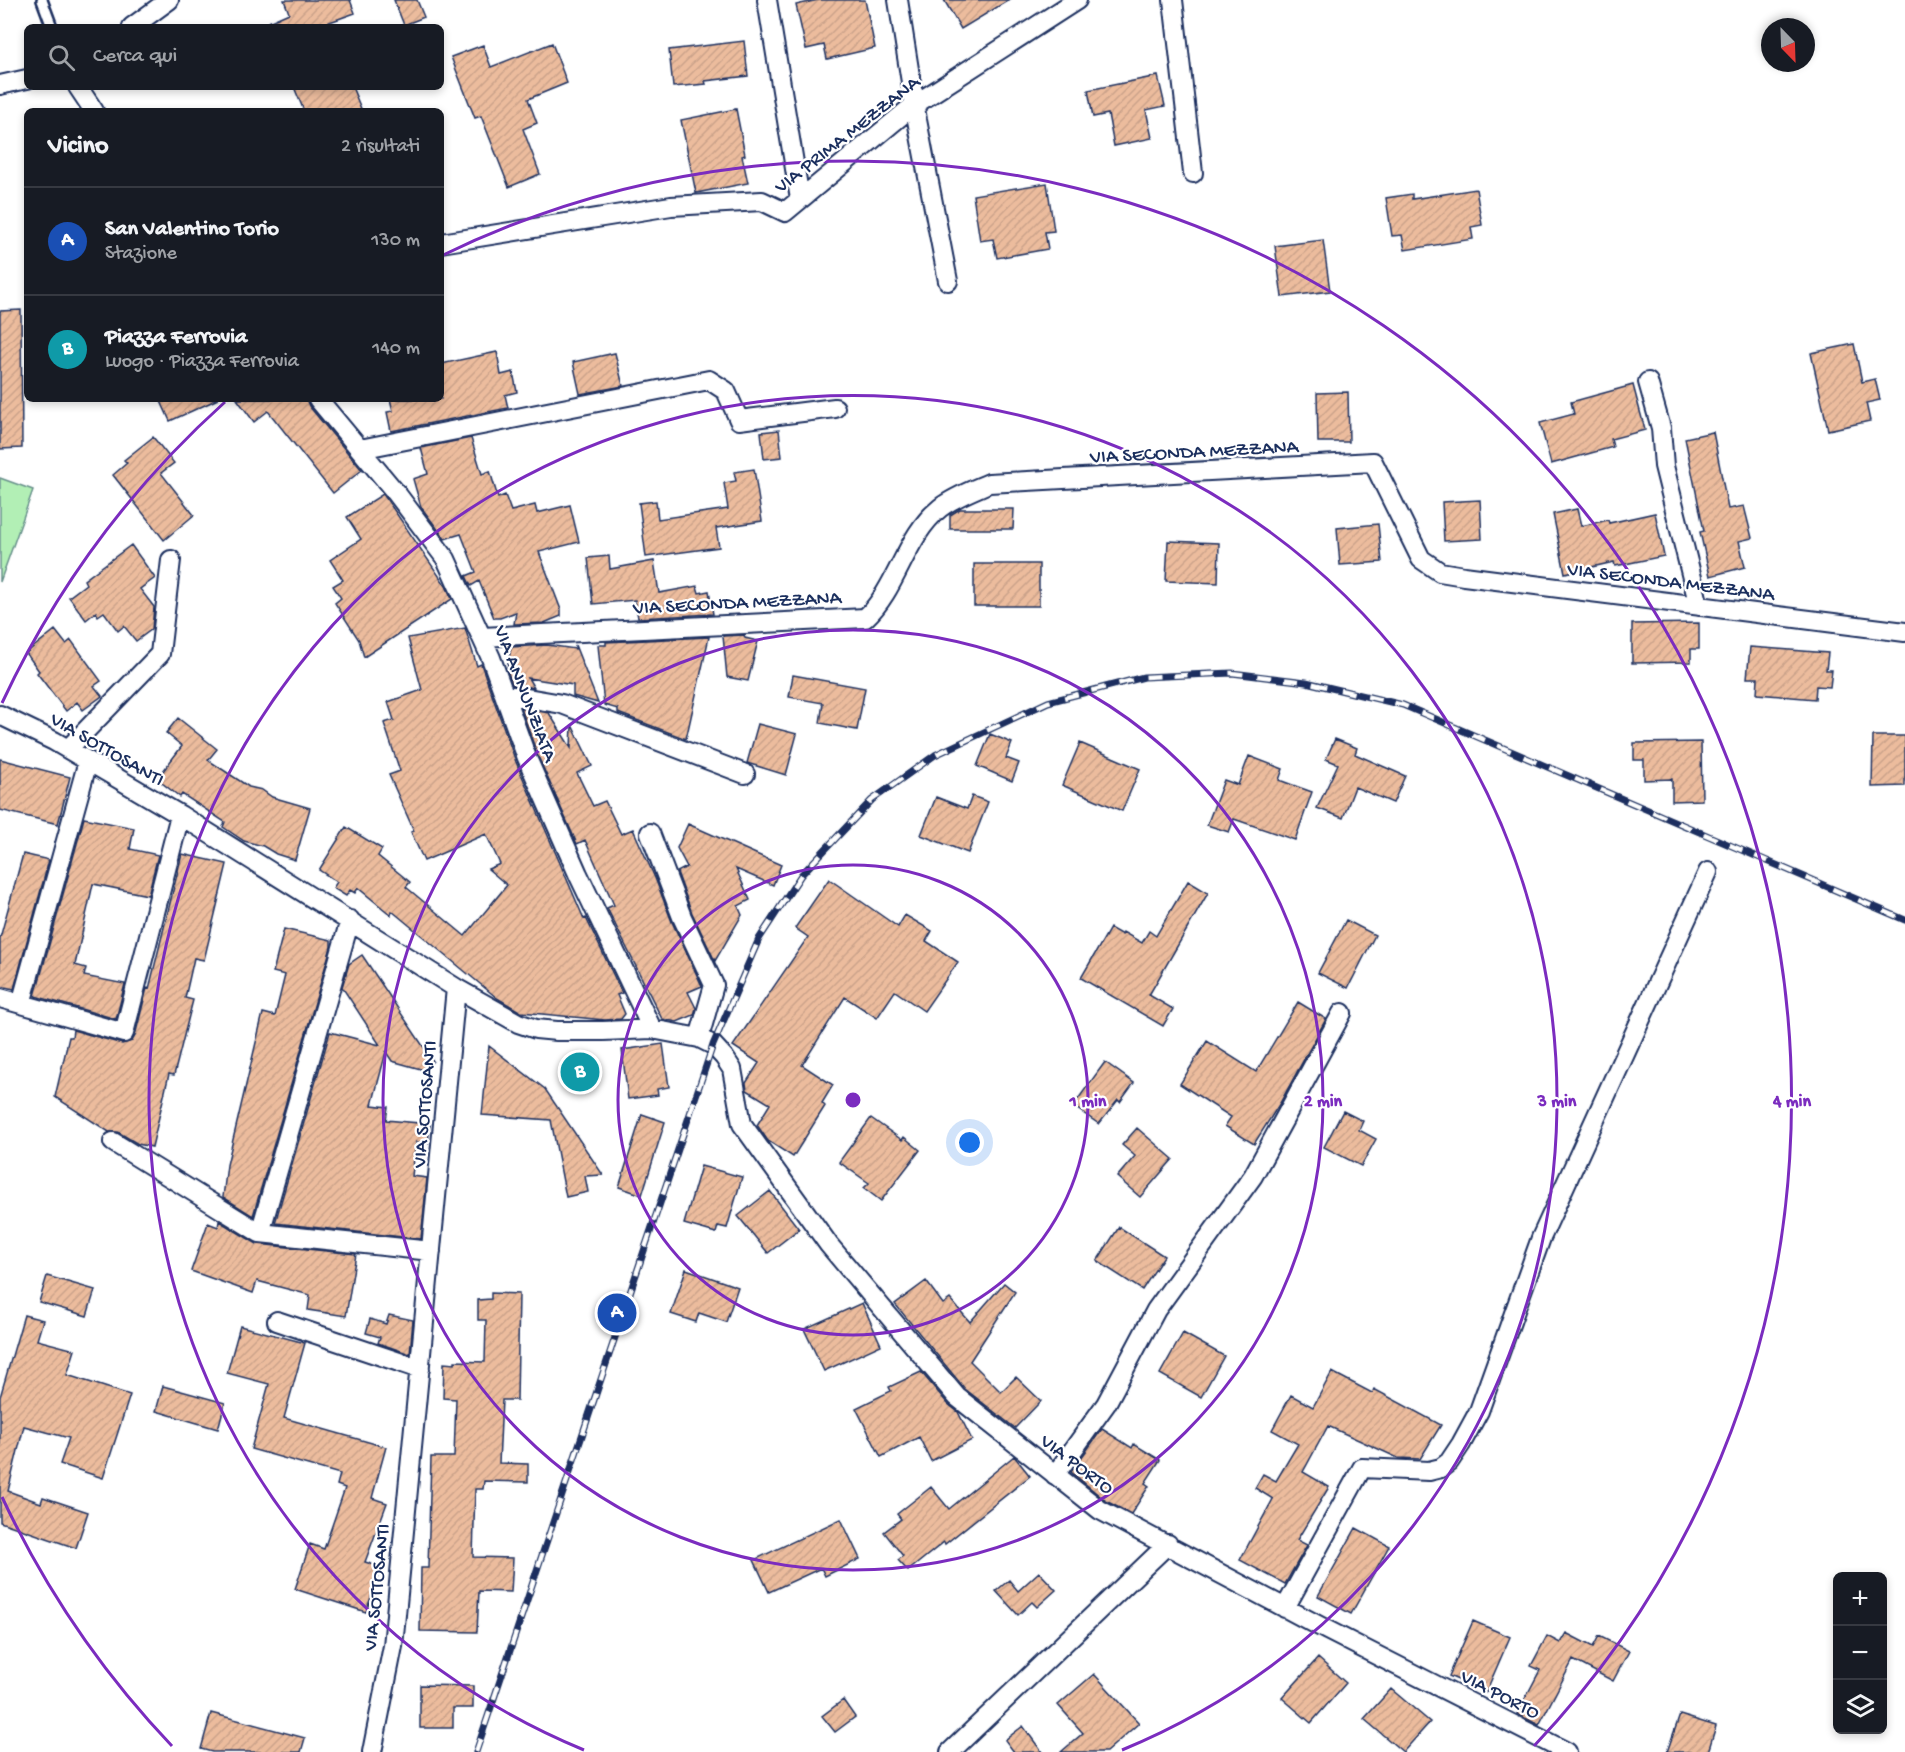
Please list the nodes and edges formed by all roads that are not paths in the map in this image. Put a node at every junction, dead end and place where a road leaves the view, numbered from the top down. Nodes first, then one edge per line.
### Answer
1 (42, 0) edge
2 (169, 0) edge
3 (767, 0) edge
4 (898, 0) edge
5 (1077, 0) edge
6 (1173, 0) edge
7 (51, 24) edge
8 (136, 24) edge
9 (24, 80) edge
10 (0, 85) edge
11 (80, 90) edge
12 (914, 105) junction
13 (92, 108) edge
14 (1194, 173) dead end
15 (801, 199) junction
16 (444, 243) edge
17 (948, 281) dead end
18 (1648, 382) dead end
19 (321, 402) edge
20 (835, 408) dead end
21 (360, 448) junction
22 (171, 560) dead end
23 (1700, 606) junction
24 (1905, 632) edge
25 (482, 637) junction
26 (504, 694) junction
27 (0, 715) edge
28 (68, 749) junction
29 (88, 761) junction
30 (745, 774) dead end
31 (180, 816) junction
32 (650, 833) dead end
33 (1708, 872) dead end
34 (350, 920) junction
35 (456, 988) junction
36 (0, 998) edge
37 (21, 1004) junction
38 (1342, 1013) dead end
39 (652, 1029) junction
40 (706, 1041) junction
41 (114, 1142) dead end
42 (260, 1233) junction
43 (431, 1251) junction
44 (277, 1321) dead end
45 (420, 1369) junction
46 (1055, 1475) junction
47 (1168, 1544) junction
48 (1285, 1608) junction
49 (372, 1752) edge
50 (950, 1752) edge
51 (1567, 1752) edge

1 - 7 lane
2 - 8 street
3 - 15 street
4 - 12 street
5 - 12 street, VIA PRIMA MEZZANA
6 - 14 street
9 - 10 street
11 - 13 street
12 - 15 street, VIA PRIMA MEZZANA
12 - 17 street
15 - 16 street, VIA PRIMA MEZZANA
18 - 23 street
19 - 21 street, VIA ANNUNZIATA
20 - 21 street
21 - 25 street, VIA ANNUNZIATA
22 - 28 street
23 - 24 street, VIA SECONDA MEZZANA
23 - 25 street, VIA SECONDA MEZZANA
25 - 26 street, VIA ANNUNZIATA
26 - 30 street
26 - 39 street, VIA ANNUNZIATA
27 - 28 street, VIA SOTTOSANTI
28 - 29 street, VIA SOTTOSANTI
29 - 31 street, VIA SOTTOSANTI
29 - 37 street
31 - 34 street, VIA SOTTOSANTI
31 - 37 street
32 - 40 street
33 - 48 street
34 - 35 street, VIA SOTTOSANTI
34 - 42 street
35 - 39 street
35 - 43 street, VIA SOTTOSANTI
36 - 37 street
38 - 46 street
39 - 40 street
40 - 46 street, VIA PORTO
41 - 42 street
42 - 43 street
43 - 45 street, VIA SOTTOSANTI
44 - 45 street
45 - 49 street, VIA SOTTOSANTI
46 - 47 street, VIA PORTO
47 - 48 street, VIA PORTO
47 - 50 street
48 - 51 street, VIA PORTO

